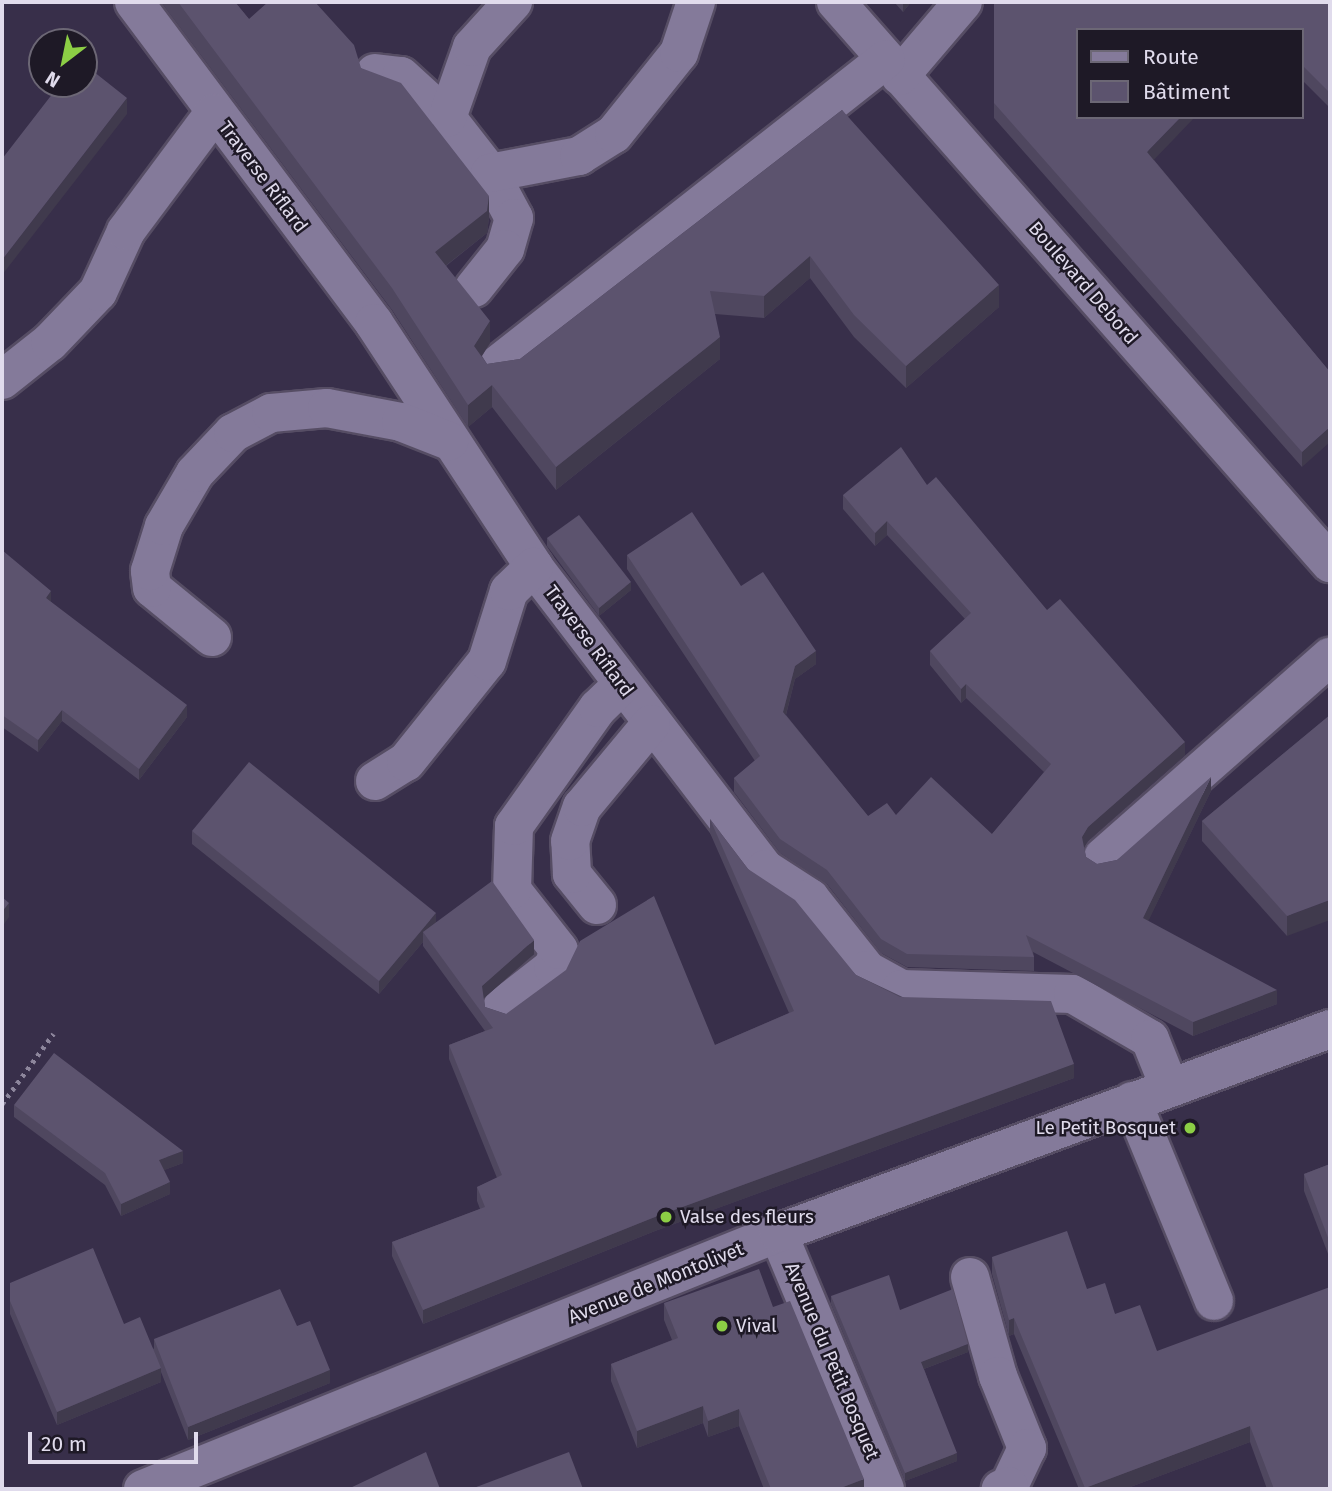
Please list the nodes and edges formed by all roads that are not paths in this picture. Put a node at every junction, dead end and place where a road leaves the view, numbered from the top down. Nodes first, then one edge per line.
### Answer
1 (134, 2) edge
2 (513, 2) edge
3 (696, 2) edge
4 (836, 2) edge
5 (963, 2) edge
6 (893, 67) junction
7 (375, 73) edge
8 (214, 113) junction
9 (447, 118) junction
10 (490, 173) junction
11 (474, 288) dead end
12 (496, 366) edge
13 (2, 380) edge
14 (449, 441) junction
15 (1330, 563) edge
16 (534, 567) junction
17 (212, 637) dead end
18 (1330, 657) edge
19 (621, 685) junction
20 (651, 724) junction
21 (375, 782) dead end
22 (1103, 857) dead end
23 (597, 905) dead end
24 (502, 1007) dead end
25 (1330, 1029) edge
26 (1169, 1086) junction
27 (1132, 1101) junction
28 (778, 1233) junction
29 (970, 1277) dead end
30 (1214, 1301) dead end
31 (143, 1489) edge
32 (885, 1489) edge
33 (1001, 1489) edge

1 - 8 street, Traverse Riflard
2 - 9 street
3 - 10 street
4 - 6 street, Boulevard Debord
5 - 6 street
6 - 12 street
6 - 15 street, Boulevard Debord
7 - 9 street
8 - 13 street
8 - 14 street, Traverse Riflard
9 - 10 street
10 - 11 street
14 - 16 street, Traverse Riflard
14 - 17 street
16 - 19 street, Traverse Riflard
16 - 21 street
18 - 22 street
19 - 20 street, Traverse Riflard
19 - 24 street
20 - 23 street
20 - 26 street, Traverse Riflard
25 - 26 street, Avenue de Montolivet
26 - 27 street, Avenue de Montolivet
27 - 28 street, Avenue de Montolivet
27 - 30 street
28 - 31 street, Avenue de Montolivet
28 - 32 street, Avenue du Petit Bosquet
29 - 33 street

